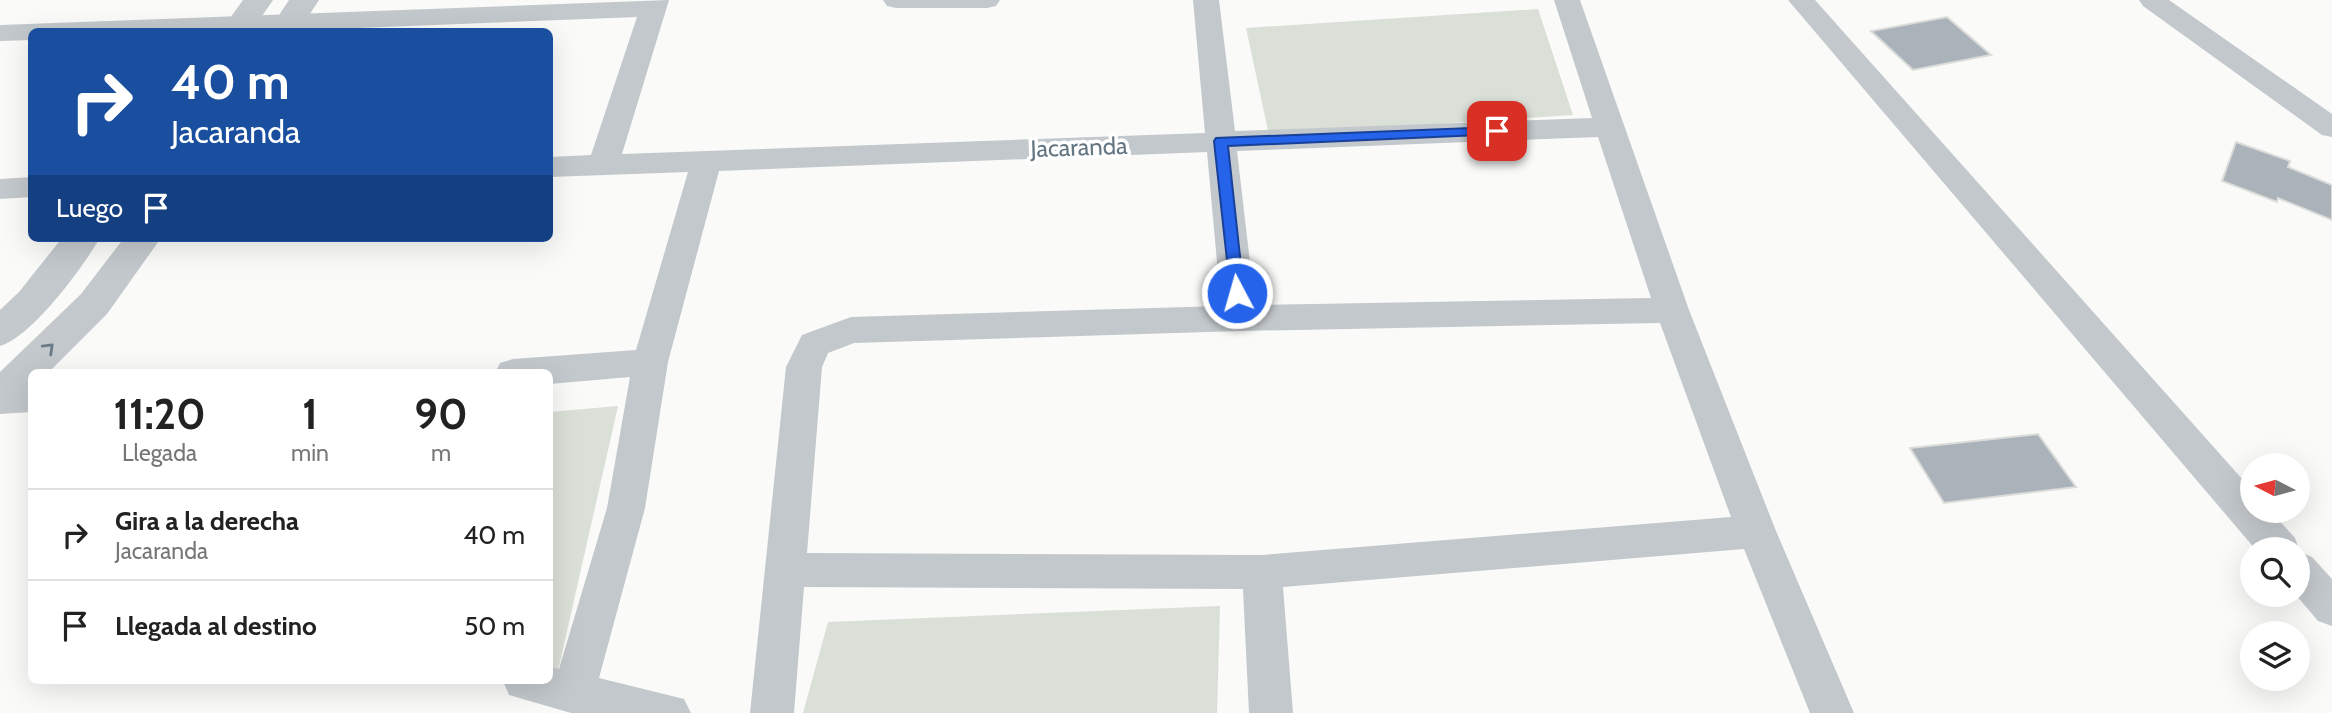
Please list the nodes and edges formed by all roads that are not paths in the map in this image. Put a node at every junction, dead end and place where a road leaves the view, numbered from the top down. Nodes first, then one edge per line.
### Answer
1 (896, 0) edge
2 (988, 0) edge
3 (1206, 0) edge
4 (1567, 0) edge
5 (1801, 0) edge
6 (2152, 0) edge
7 (655, 4) edge
8 (244, 18) edge
9 (292, 18) edge
10 (93, 28) edge
11 (28, 32) edge
12 (0, 33) edge
13 (1608, 127) junction
14 (2332, 128) edge
15 (1220, 141) junction
16 (706, 162) junction
17 (603, 165) junction
18 (553, 167) edge
19 (28, 187) edge
20 (0, 189) edge
21 (79, 242) edge
22 (140, 242) edge
23 (1672, 310) junction
24 (1239, 318) junction
25 (0, 332) edge
26 (650, 362) junction
27 (29, 369) edge
28 (28, 370) edge
29 (553, 370) edge
30 (0, 398) edge
31 (28, 398) edge
32 (1756, 531) junction
33 (2270, 537) edge
34 (784, 570) junction
35 (1262, 572) junction
36 (2310, 583) edge
37 (2332, 608) edge
38 (535, 684) edge
39 (573, 694) junction
40 (669, 713) edge
41 (772, 713) edge
42 (1270, 713) edge
43 (1832, 713) edge

1 - 2 street
3 - 15 street
4 - 13 street
5 - 33 street
6 - 14 street
7 - 9 street
7 - 17 street
8 - 9 street
8 - 10 street
11 - 12 street
13 - 15 street, Jacaranda
13 - 23 street
15 - 16 street, Jacaranda
15 - 24 street
16 - 17 street, Jacaranda
16 - 26 street
17 - 18 street, Jacaranda
19 - 20 street
21 - 25 street
27 -> 22 street
23 - 24 street
23 - 32 street
24 - 34 street
26 - 29 street
26 - 39 street
30 -> 28 street
30 - 31 street
32 - 35 street
32 - 43 street
34 - 35 street
34 - 41 street
35 - 42 street
36 - 37 street
38 - 39 street
39 - 40 street

